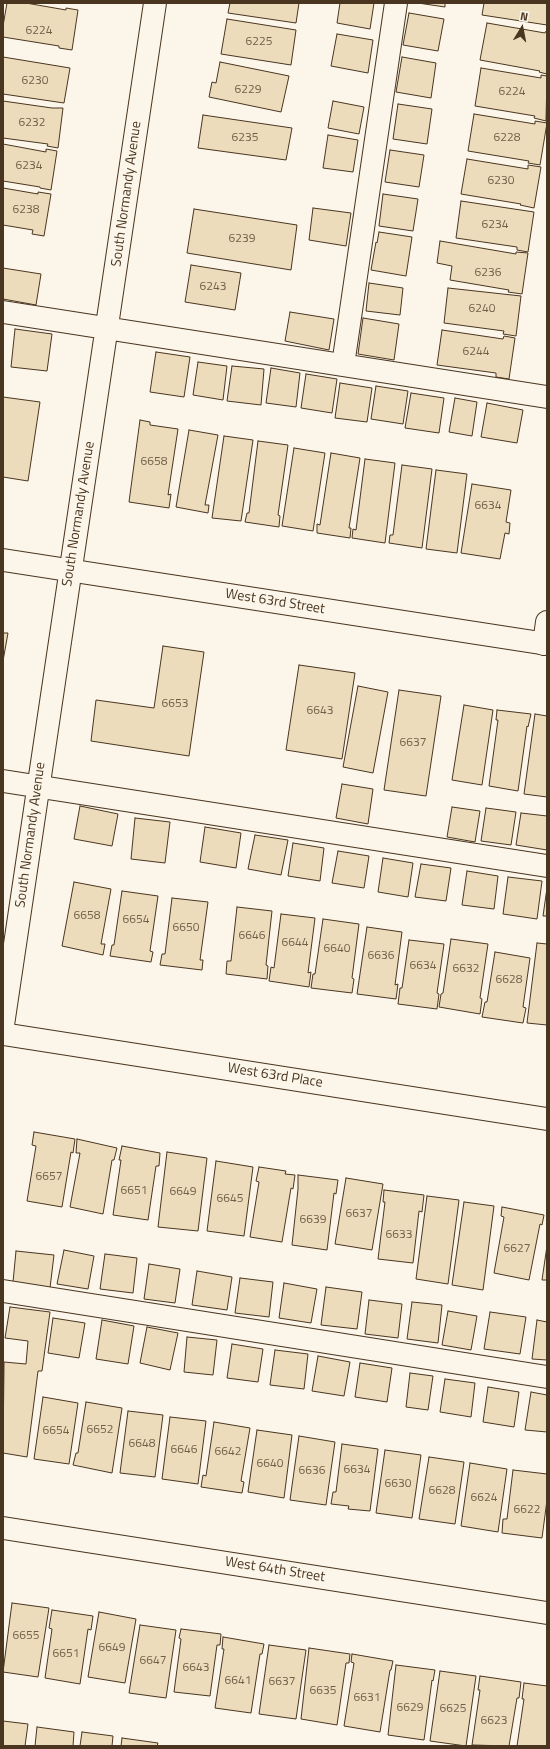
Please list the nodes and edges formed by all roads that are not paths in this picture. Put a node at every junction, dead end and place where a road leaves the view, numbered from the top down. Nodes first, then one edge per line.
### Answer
1 (155, 3) edge
2 (396, 3) edge
3 (3, 312) edge
4 (107, 328) junction
5 (343, 365) junction
6 (547, 397) edge
7 (3, 560) edge
8 (71, 570) junction
9 (547, 622) edge
10 (545, 644) edge
11 (3, 781) edge
12 (38, 786) junction
13 (547, 866) edge
14 (3, 1025) edge
15 (3, 1034) edge
16 (547, 1119) edge
17 (3, 1291) edge
18 (547, 1377) edge
19 (3, 1528) edge
20 (547, 1613) edge

1 - 4 street, South Normandy Avenue
2 - 5 street
3 - 4 street
4 - 5 street
4 - 8 street, South Normandy Avenue
5 - 6 street
7 - 8 street, West 63rd Street
8 - 10 street, West 63rd Street
8 - 12 street, South Normandy Avenue
9 - 10 street
11 - 12 street
12 - 13 street
12 - 14 street, South Normandy Avenue
15 - 16 street, West 63rd Place
17 - 18 street
19 - 20 street, West 64th Street

